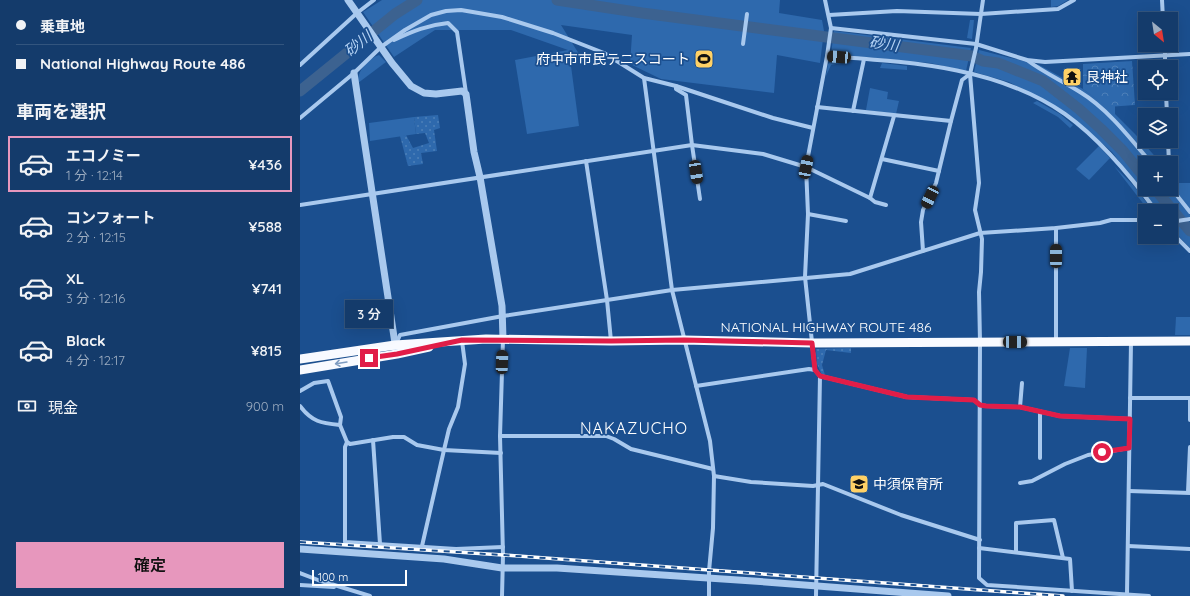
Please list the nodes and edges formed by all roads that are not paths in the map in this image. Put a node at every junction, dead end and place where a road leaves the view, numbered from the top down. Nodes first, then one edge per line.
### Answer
1 (348, 0) edge
2 (374, 0) edge
3 (825, 0) edge
4 (983, 0) edge
5 (1074, 0) edge
6 (1162, 0) edge
7 (1163, 12) edge
8 (357, 13) junction
9 (747, 14) dead end
10 (981, 14) junction
11 (830, 15) junction
12 (831, 28) junction
13 (379, 44) junction
14 (743, 44) dead end
15 (976, 46) junction
16 (1165, 52) edge
17 (1190, 54) edge
18 (827, 56) junction
19 (1165, 56) junction
20 (864, 59) junction
21 (1027, 60) junction
22 (1165, 60) edge
23 (300, 65) edge
24 (354, 73) junction
25 (970, 74) junction
26 (644, 78) junction
27 (676, 86) junction
28 (466, 94) junction
29 (817, 107) junction
30 (853, 111) junction
31 (894, 116) junction
32 (300, 118) edge
33 (950, 121) junction
34 (813, 128) junction
35 (692, 145) junction
36 (654, 151) junction
37 (1145, 156) edge
38 (882, 159) junction
39 (586, 161) junction
40 (806, 167) junction
41 (939, 171) junction
42 (480, 177) junction
43 (373, 194) junction
44 (1177, 196) edge
45 (870, 198) junction
46 (700, 199) dead end
47 (1151, 204) edge
48 (300, 205) edge
49 (886, 205) dead end
50 (1190, 212) edge
51 (808, 214) junction
52 (1190, 219) edge
53 (1138, 220) edge
54 (846, 221) dead end
55 (1178, 221) edge
56 (1056, 228) junction
57 (980, 233) junction
58 (1178, 239) edge
59 (924, 251) junction
60 (1190, 251) edge
61 (805, 277) junction
62 (672, 290) junction
63 (607, 300) junction
64 (502, 316) junction
65 (503, 339) junction
66 (462, 340) junction
67 (684, 340) junction
68 (611, 341) junction
69 (1131, 341) junction
70 (1190, 341) edge
71 (980, 342) junction
72 (1056, 342) junction
73 (812, 343) junction
74 (396, 349) junction
75 (300, 358) edge
76 (300, 370) edge
77 (815, 370) junction
78 (820, 376) junction
79 (1022, 383) dead end
80 (696, 386) junction
81 (300, 391) edge
82 (1130, 398) junction
83 (1190, 398) edge
84 (980, 405) junction
85 (300, 406) edge
86 (1020, 407) junction
87 (1040, 412) junction
88 (1130, 419) junction
89 (1190, 420) edge
90 (340, 425) junction
91 (500, 436) junction
92 (373, 440) junction
93 (347, 442) junction
94 (1190, 446) edge
95 (1129, 448) junction
96 (444, 450) junction
97 (501, 454) junction
98 (1040, 458) dead end
99 (713, 469) junction
100 (714, 476) junction
101 (1020, 483) dead end
102 (818, 485) junction
103 (1129, 490) junction
104 (1189, 492) edge
105 (980, 540) junction
106 (380, 544) junction
107 (422, 546) junction
108 (1128, 546) junction
109 (503, 547) junction
110 (979, 548) junction
111 (1190, 549) edge
112 (300, 550) edge
113 (1016, 552) junction
114 (1063, 558) junction
115 (502, 568) junction
116 (300, 573) edge
117 (709, 578) junction
118 (300, 584) edge
119 (336, 586) junction
120 (816, 586) junction
121 (1072, 591) junction
122 (1127, 594) junction
123 (915, 595) edge
124 (370, 596) edge
125 (502, 596) edge
126 (710, 596) edge
127 (816, 596) edge
128 (948, 596) edge
129 (1148, 596) edge

1 - 8 street
2 - 8 street
3 - 11 street
4 - 10 street
5 - 10 street
6 - 7 street
8 - 13 street
8 - 23 street
9 - 14 street
10 - 11 street
10 - 15 street
11 - 12 street
12 - 15 street
12 - 18 street
13 - 24 street
13 - 26 street
13 - 28 street
13 - 28 street
15 - 21 street
15 - 25 street
16 - 19 street
17 - 19 street
18 - 20 street
18 - 29 street
19 - 21 street
19 - 22 street
20 - 25 street
20 - 30 street
21 - 37 street
24 - 32 street
24 - 43 street
25 - 33 street
25 - 47 street
25 - 57 street
26 - 27 street
26 - 36 street
27 - 34 street
27 - 35 street
28 - 42 street
29 - 30 street
29 - 34 street
30 - 31 street
31 - 33 street
31 - 38 street
33 - 41 street
34 - 40 street
35 - 36 street
35 - 40 street
35 - 46 street
36 - 39 street
36 - 62 street
38 - 41 street
38 - 45 street
39 - 42 street
39 - 63 street
40 - 45 street
40 - 51 street
41 - 59 street
42 - 43 street
42 - 64 street
43 - 48 street
43 - 74 street
44 - 50 street
45 - 49 street
51 - 54 street
51 - 61 street
52 - 55 street
53 - 56 street
56 - 57 street
56 - 72 street
57 - 59 street
57 - 71 street
58 - 60 street
59 - 61 street
61 - 62 street
61 - 73 street
62 - 63 street
62 - 67 street
63 - 64 street
63 - 68 street
64 - 65 street
64 - 74 street
65 - 66 highway, NATIONAL HIGHWAY ROUTE 486
65 - 68 highway, NATIONAL HIGHWAY ROUTE 486
65 - 91 street
66 - 74 highway, NATIONAL HIGHWAY ROUTE 486
66 - 96 street
67 - 68 highway, NATIONAL HIGHWAY ROUTE 486
67 - 73 highway, NATIONAL HIGHWAY ROUTE 486
67 - 80 street
69 - 70 highway, NATIONAL HIGHWAY ROUTE 486
69 - 72 highway, NATIONAL HIGHWAY ROUTE 486
69 - 82 street
71 - 72 highway, NATIONAL HIGHWAY ROUTE 486
71 - 73 highway, NATIONAL HIGHWAY ROUTE 486
71 - 84 street
73 - 77 street
74 - 75 highway, NATIONAL HIGHWAY ROUTE 486
74 -> 76 highway, NATIONAL HIGHWAY ROUTE 486
77 - 78 street
77 - 80 street
78 - 84 street
78 - 102 street
79 - 86 street
80 - 99 street
81 - 90 street
82 - 83 street
82 - 88 street
83 - 89 street
84 - 86 street
84 - 105 street
85 - 90 street
86 - 87 street
87 - 88 street
87 - 98 street
88 - 95 street
90 - 93 street
91 - 97 street
91 - 99 street
92 - 93 street
92 - 96 street
92 - 106 street
93 - 106 street
94 - 104 street
95 - 101 street
95 - 103 street
96 - 97 street
96 - 107 street
97 - 109 street
99 - 100 street
100 - 102 street
100 - 117 street
102 - 105 street
102 - 120 street
103 - 104 street
103 - 108 street
105 - 110 street
106 - 107 street
107 - 109 street
108 - 111 street
108 - 122 street
109 - 115 street
110 - 113 street
110 - 121 street
112 - 115 street
113 - 114 street
113 - 114 street
114 - 121 street
115 - 117 street
115 - 125 street
116 - 119 street
117 - 120 street
117 - 126 street
118 - 119 street
119 - 124 street
120 - 123 street
120 - 127 street
121 - 122 street
122 - 129 street
123 - 128 street

